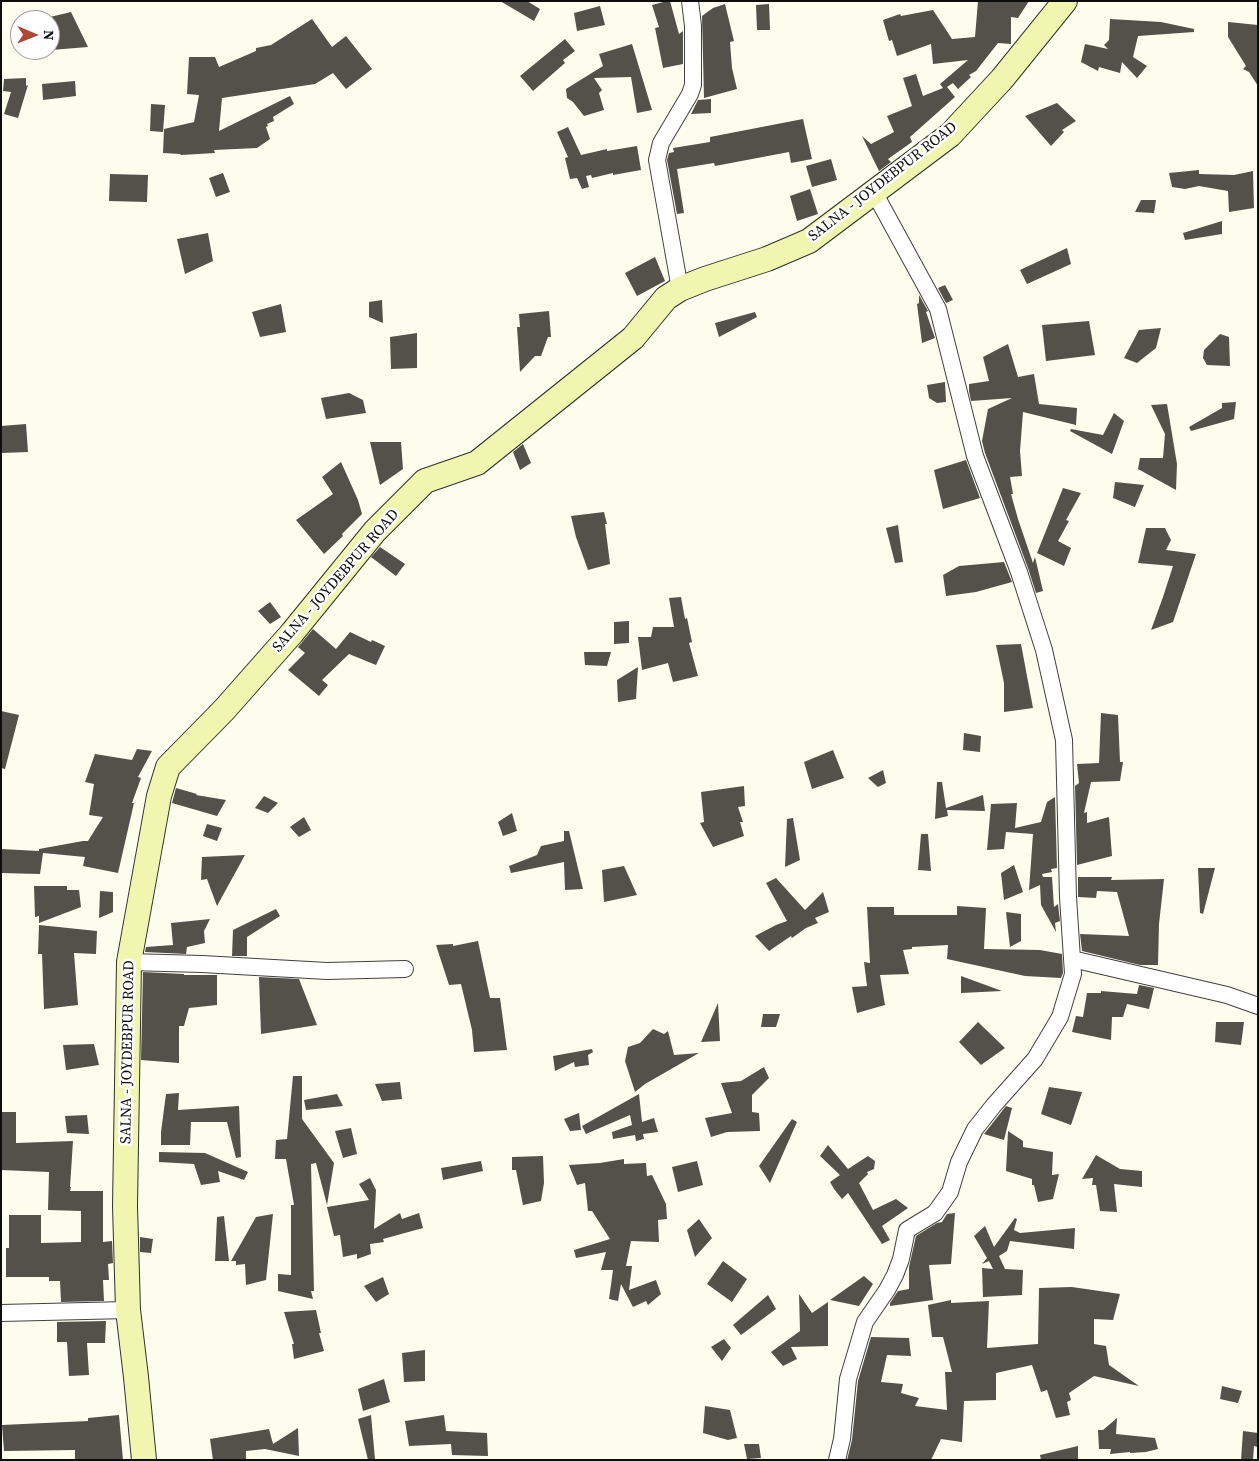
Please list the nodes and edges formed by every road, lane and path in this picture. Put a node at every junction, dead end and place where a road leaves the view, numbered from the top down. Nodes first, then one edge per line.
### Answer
1 (690, 1) edge
2 (1065, 1) edge
3 (874, 192) junction
4 (680, 289) junction
5 (1072, 959) junction
6 (129, 962) junction
7 (405, 969) dead end
8 (1258, 1006) edge
9 (128, 1310) junction
10 (1, 1313) edge
11 (144, 1460) edge
12 (837, 1460) edge

1 - 4 street
2 - 3 main road, SALNA - JOYDEBPUR ROAD
3 - 4 main road, SALNA - JOYDEBPUR ROAD
3 - 5 street
4 - 6 main road, SALNA - JOYDEBPUR ROAD
5 - 8 street
5 - 12 street
6 - 7 street
6 - 9 main road, SALNA - JOYDEBPUR ROAD
9 - 10 street
9 - 11 main road, SALNA - JOYDEBPUR ROAD

